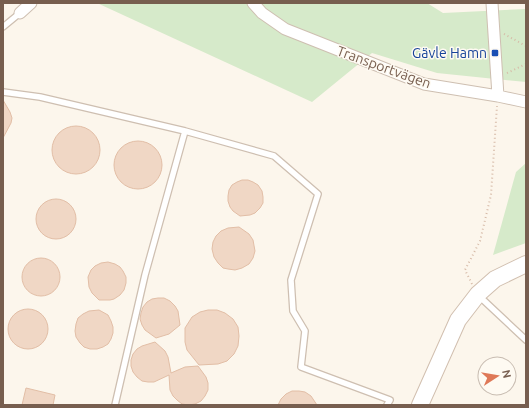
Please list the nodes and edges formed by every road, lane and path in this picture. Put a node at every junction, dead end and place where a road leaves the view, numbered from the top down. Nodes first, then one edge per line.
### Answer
1 (31, 3) edge
2 (253, 3) edge
3 (492, 3) edge
4 (20, 13) joint
5 (3, 27) edge
6 (493, 27) junction
7 (526, 46) edge
8 (526, 64) edge
9 (496, 77) junction
10 (3, 92) edge
11 (498, 96) junction
12 (526, 102) edge
13 (185, 132) junction
14 (526, 264) edge
15 (478, 294) junction
16 (526, 340) edge
17 (115, 405) edge
18 (387, 405) edge
19 (420, 405) edge

1 - 4 street
2 - 11 street, Transportvägen
3 - 6 street
4 - 5 lane
6 - 7 path
6 - 9 street
8 - 9 path
9 - 11 street
10 - 13 lane
11 - 12 street, Transportvägen
11 - 15 path
13 - 17 lane
13 - 18 lane
14 - 15 main road
15 - 16 lane
15 - 19 main road

